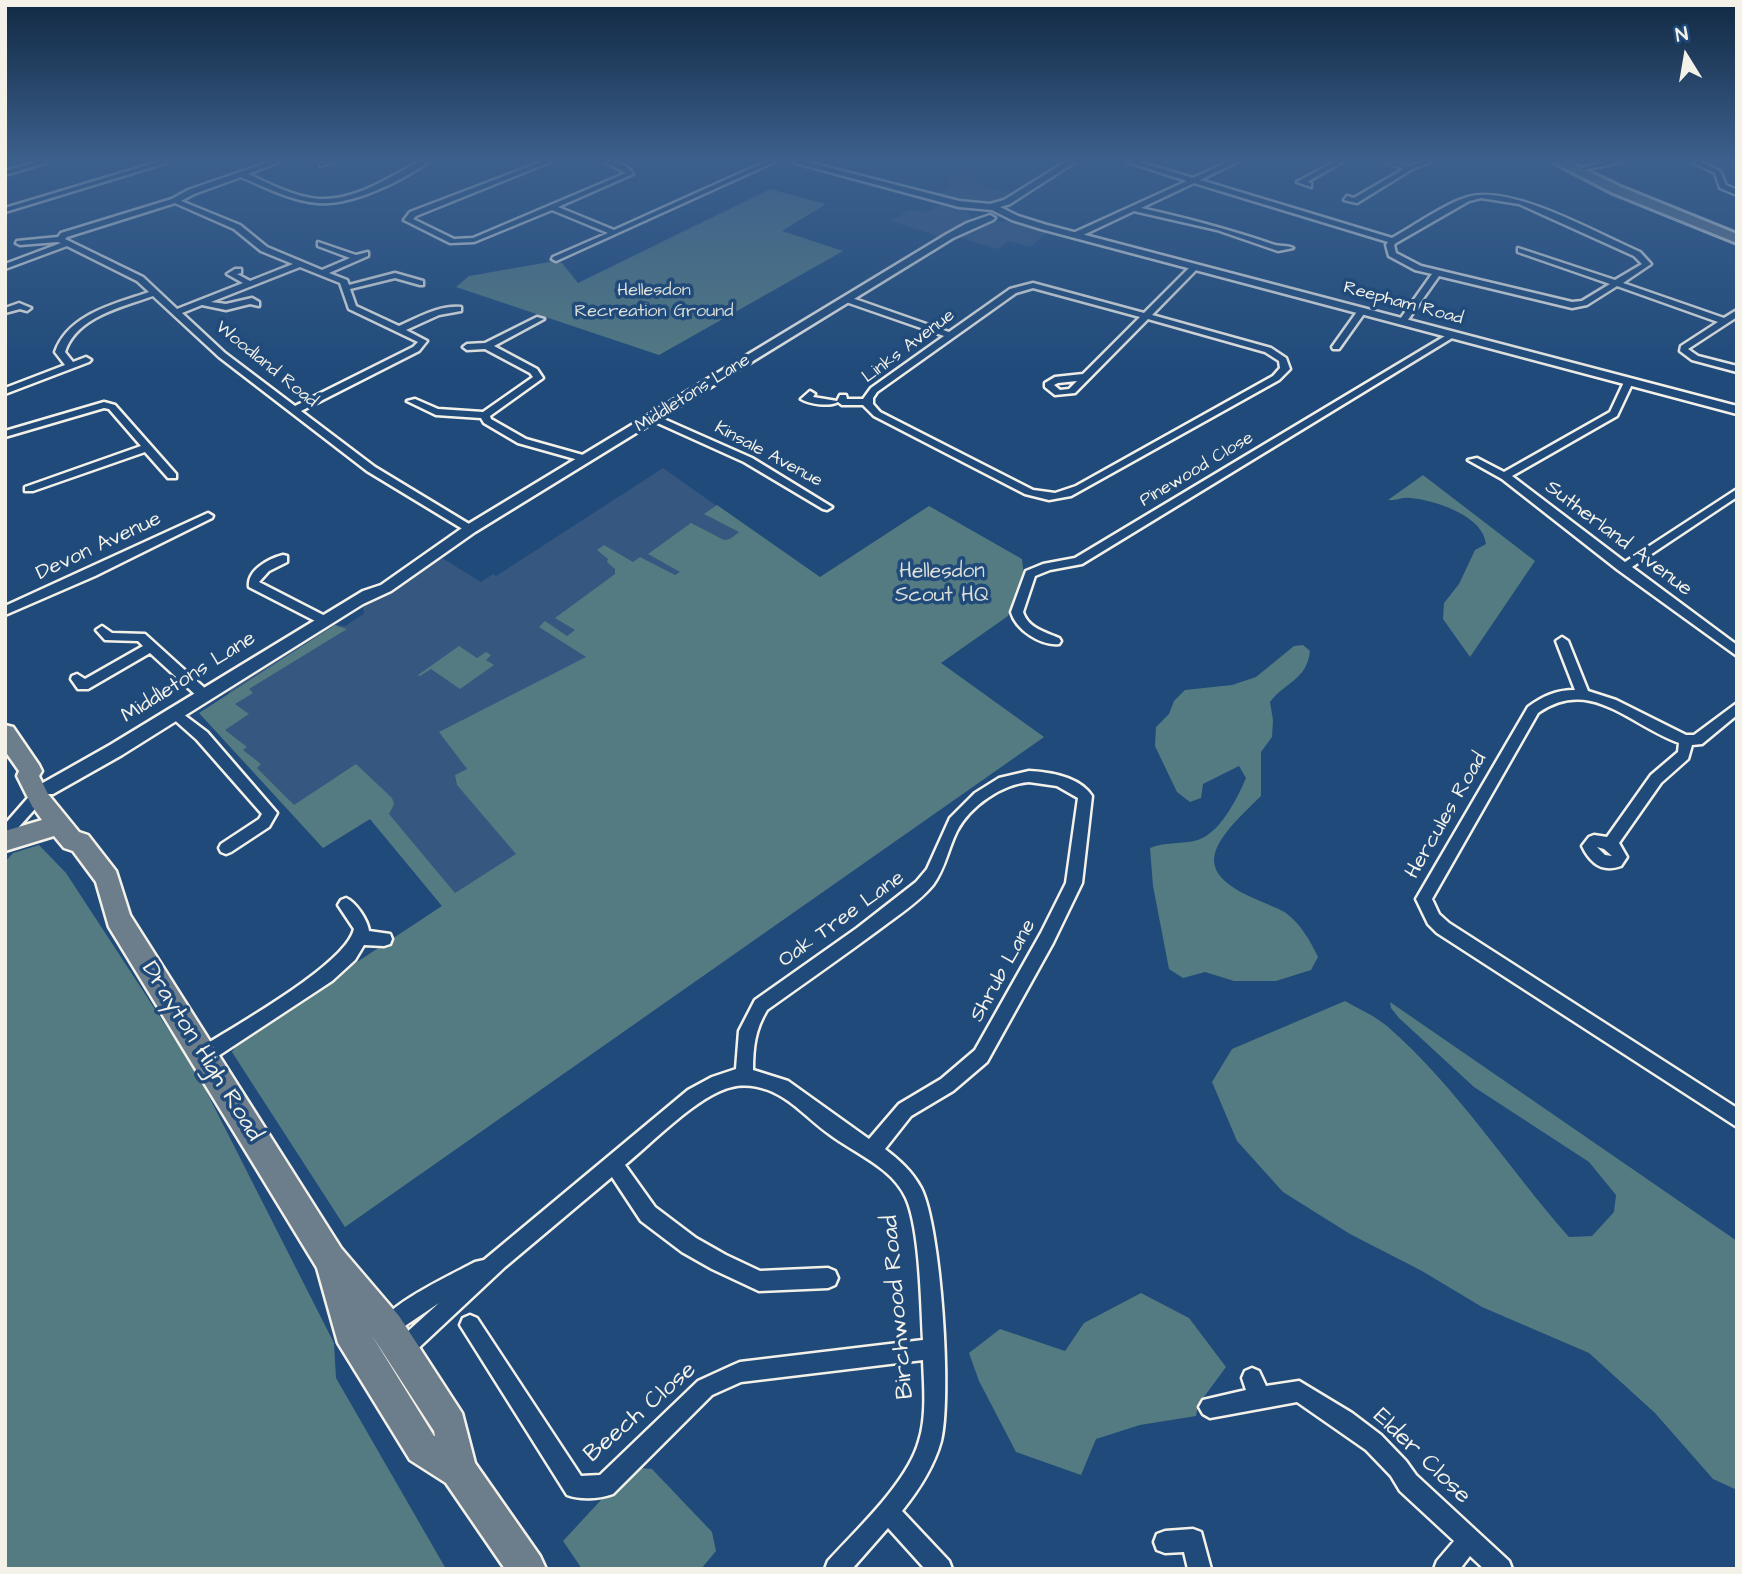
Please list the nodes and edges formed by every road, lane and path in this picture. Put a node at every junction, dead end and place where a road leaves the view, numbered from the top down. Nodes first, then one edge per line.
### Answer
1 (69, 235) edge
2 (248, 235) edge
3 (440, 235) edge
4 (479, 235) edge
5 (609, 235) edge
6 (953, 235) edge
7 (1078, 235) edge
8 (1239, 235) edge
9 (1374, 235) edge
10 (1403, 235) edge
11 (1596, 235) edge
12 (1393, 241) junction
13 (63, 242) junction
14 (20, 243) dead end
15 (321, 244) dead end
16 (1290, 250) dead end
17 (1521, 250) dead end
18 (556, 259) dead end
19 (302, 263) junction
20 (5, 267) edge
21 (1195, 267) junction
22 (324, 272) junction
23 (1437, 273) junction
24 (230, 274) dead end
25 (420, 283) dead end
26 (1618, 283) junction
27 (250, 284) junction
28 (346, 288) junction
29 (156, 292) junction
30 (849, 299) junction
31 (200, 303) junction
32 (256, 304) dead end
33 (20, 306) dead end
34 (452, 308) dead end
35 (5, 311) edge
36 (1362, 311) junction
37 (177, 312) junction
38 (1737, 313) edge
39 (1147, 315) junction
40 (540, 319) dead end
41 (1725, 321) junction
42 (1402, 322) junction
43 (400, 330) junction
44 (1453, 335) junction
45 (951, 336) junction
46 (467, 346) dead end
47 (486, 346) junction
48 (1336, 347) dead end
49 (86, 360) dead end
50 (71, 366) junction
51 (1737, 369) edge
52 (1085, 377) dead end
53 (1628, 382) junction
54 (5, 390) edge
55 (805, 399) dead end
56 (412, 401) dead end
57 (867, 402) junction
58 (295, 410) junction
59 (1737, 410) edge
60 (485, 415) junction
61 (654, 418) junction
62 (5, 434) edge
63 (146, 448) junction
64 (586, 459) junction
65 (1473, 460) dead end
66 (172, 476) dead end
67 (1506, 477) junction
68 (29, 489) dead end
69 (1737, 492) edge
70 (827, 507) dead end
71 (208, 516) dead end
72 (470, 529) junction
73 (283, 559) dead end
74 (1622, 567) junction
75 (5, 611) edge
76 (325, 621) junction
77 (102, 630) dead end
78 (1562, 640) dead end
79 (1055, 641) dead end
80 (151, 647) junction
81 (1737, 652) edge
82 (77, 679) dead end
83 (204, 695) junction
84 (1583, 695) junction
85 (1737, 708) edge
86 (175, 713) junction
87 (5, 733) edge
88 (1685, 740) junction
89 (1058, 781) joint
90 (44, 795) junction
91 (59, 825) junction
92 (8, 835) edge
93 (80, 842) junction
94 (1610, 844) dead end
95 (226, 848) dead end
96 (346, 905) dead end
97 (361, 938) junction
98 (384, 939) dead end
99 (203, 1056) junction
100 (745, 1077) junction
101 (1737, 1118) edge
102 (873, 1149) junction
103 (613, 1163) junction
104 (828, 1278) dead end
105 (470, 1325) dead end
106 (385, 1346) junction
107 (932, 1349) junction
108 (1210, 1407) dead end
109 (459, 1470) joint
110 (887, 1511) junction
111 (1468, 1538) junction
112 (1165, 1542) dead end
113 (527, 1569) edge
114 (836, 1569) edge
115 (942, 1569) edge
116 (1200, 1569) edge
117 (1445, 1569) edge
118 (1501, 1569) edge

1 - 13 street
2 - 19 street
3 - 4 street
5 - 18 street
6 - 30 street, Middletons Lane
7 - 21 street, Reepham Road
8 - 16 street
9 - 12 street
10 - 12 street
11 - 26 street
12 - 23 street
13 - 14 street
13 - 20 street
13 - 29 street, Woodland Road
15 - 22 street
17 - 26 street
19 - 22 street
19 - 27 street
21 - 36 street, Reepham Road
21 - 39 street
22 - 28 street
23 - 26 street
23 - 42 street
24 - 27 street
25 - 28 street
26 - 41 street
27 - 31 street
28 - 43 street
29 - 37 street, Woodland Road
29 - 50 street
30 - 45 street
30 - 61 street, Middletons Lane
31 - 32 street
31 - 37 street
33 - 35 street
34 - 43 street
36 - 42 street, Reepham Road
36 - 48 street
37 - 58 street, Woodland Road
38 - 41 street
39 - 45 street, Links Avenue
39 - 52 street
39 - 57 street, Links Avenue
40 - 47 street
41 - 51 street
42 - 44 street, Reepham Road
43 - 58 street
44 - 53 street, Reepham Road
44 - 79 street, Pinewood Close
45 - 57 street, Links Avenue
46 - 47 street
47 - 60 street
49 - 50 street
50 - 54 street
53 - 59 street, Reepham Road
53 - 67 street
55 - 57 street
56 - 60 street
58 - 72 street, Woodland Road
60 - 64 street
61 - 64 street, Middletons Lane
61 - 70 street, Kinsale Avenue
62 - 63 street
63 - 66 street
63 - 68 street
64 - 72 street, Middletons Lane
65 - 67 street, Sutherland Avenue
67 - 74 street, Sutherland Avenue
69 - 74 street
71 - 75 street, Devon Avenue
72 - 76 street, Middletons Lane
73 - 76 street
74 - 81 street, Sutherland Avenue
76 - 83 street, Middletons Lane
77 - 80 street
78 - 84 street
80 - 82 street
80 - 83 street
83 - 86 street, Middletons Lane
84 - 88 street, Hercules Road
84 - 101 street, Hercules Road
85 - 88 street
86 - 90 street, Middletons Lane
86 - 95 street
87 - 90 main road, Drayton High Road
88 - 94 street
89 - 100 street, Oak Tree Lane
89 - 102 street, Shrub Lane
90 - 91 main road, Drayton High Road
90 - 92 street
90 - 93 main road, Drayton High Road
91 - 92 main road
91 - 93 main road, Drayton High Road
93 - 99 main road, Drayton High Road
96 - 97 street
97 - 98 street
97 - 99 street
99 - 106 main road, Drayton High Road
100 - 102 street, Birchwood Road
100 - 103 street
102 - 107 street, Birchwood Road
103 - 104 street
103 - 106 street
105 - 107 street, Beech Close
106 - 109 main road, Drayton High Road
107 - 110 street, Birchwood Road
108 - 111 street, Elder Close
109 - 113 main road, Drayton High Road
110 - 114 street, Birchwood Road
110 - 115 street
111 - 117 street
111 - 118 street, Elder Close
112 - 116 street

